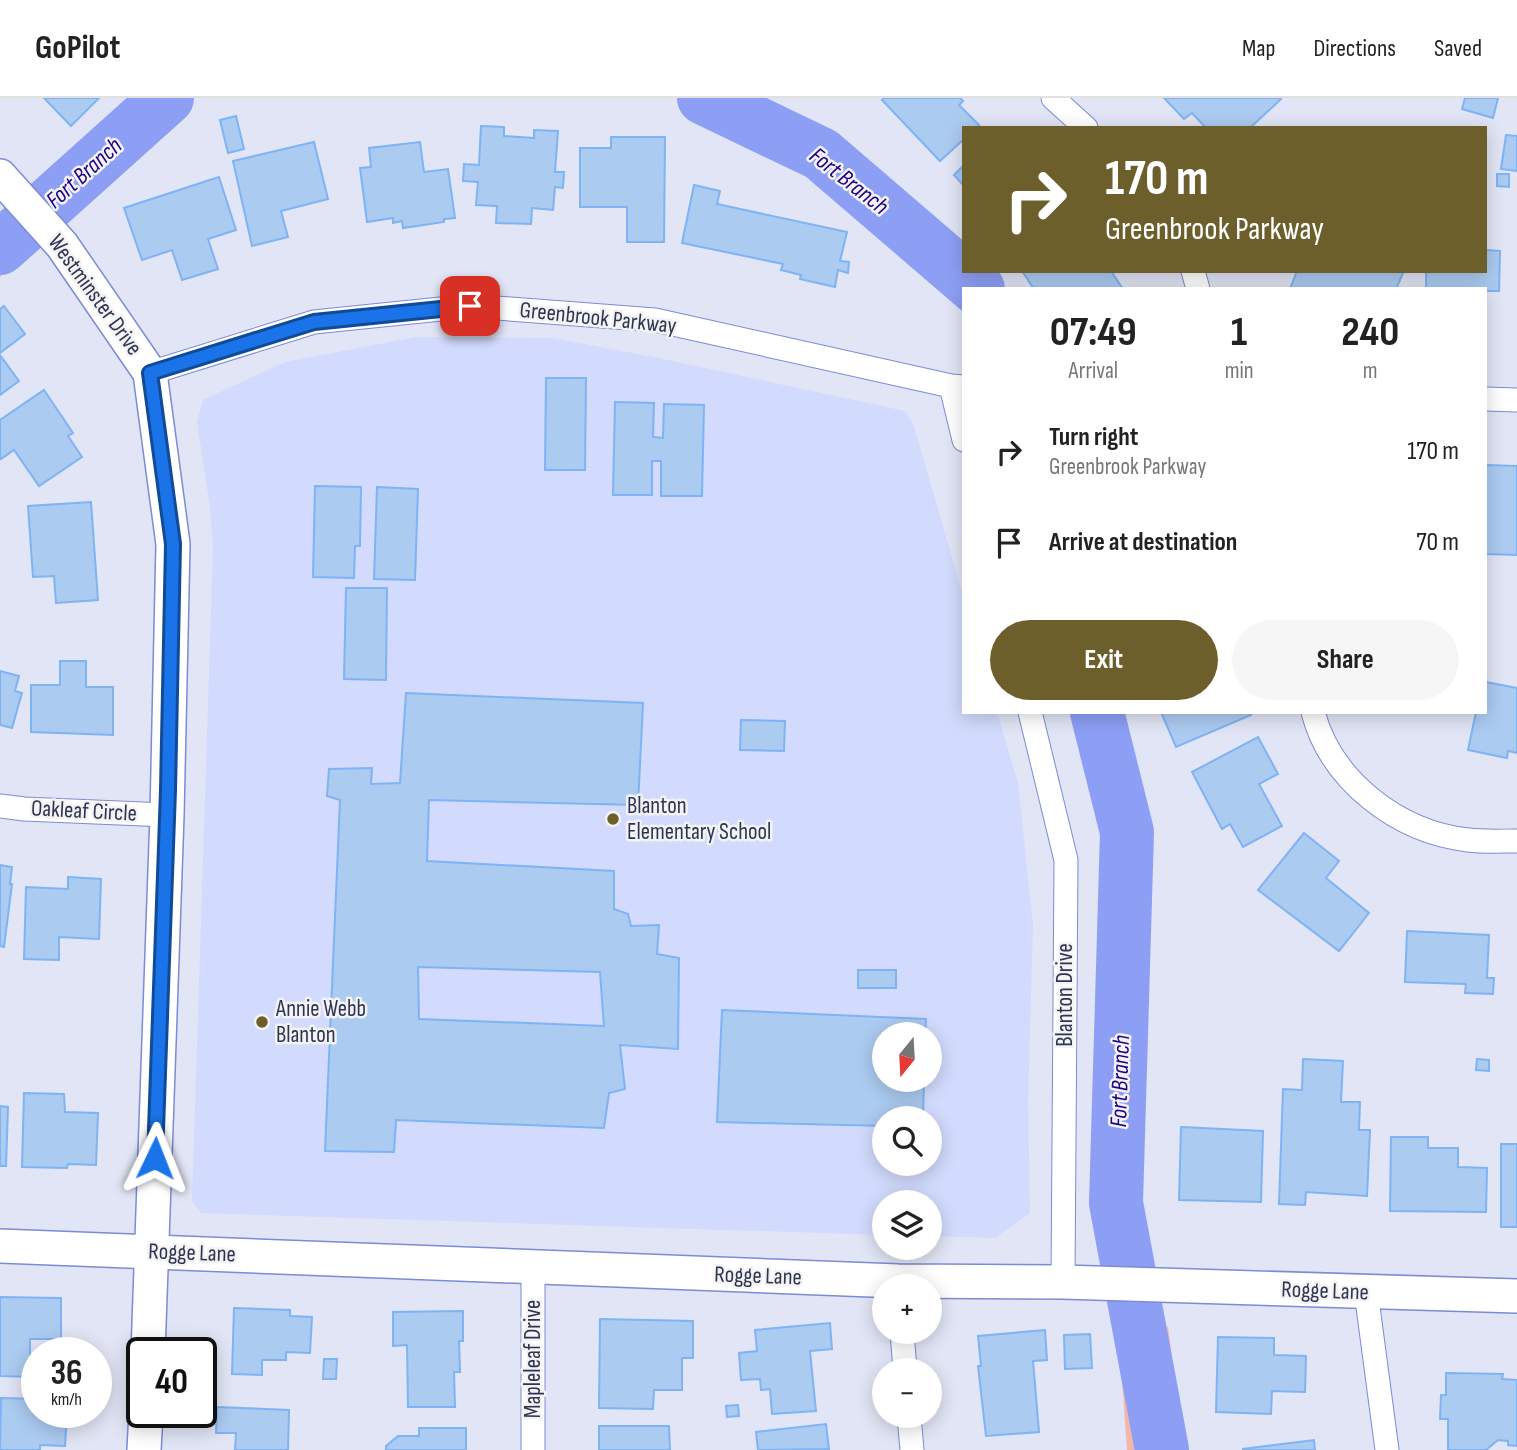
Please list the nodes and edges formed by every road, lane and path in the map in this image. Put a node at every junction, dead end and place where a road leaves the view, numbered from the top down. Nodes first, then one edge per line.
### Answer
1 (1053, 98) edge
2 (1084, 126) edge
3 (7, 183) edge
4 (150, 373) junction
5 (958, 386) edge
6 (1487, 399) edge
7 (1517, 400) edge
8 (962, 422) edge
9 (1030, 714) edge
10 (1313, 714) edge
11 (0, 806) edge
12 (167, 815) junction
13 (1517, 841) edge
14 (0, 1246) edge
15 (151, 1252) junction
16 (533, 1268) junction
17 (1063, 1282) junction
18 (872, 1283) edge
19 (942, 1283) edge
20 (1366, 1292) junction
21 (1517, 1296) edge
22 (148, 1337) edge
23 (145, 1428) edge
24 (910, 1428) edge
25 (144, 1450) edge
26 (533, 1450) edge
27 (912, 1450) edge
28 (1387, 1450) edge

1 - 2 street
3 - 4 street, Westminster Drive
4 - 5 street, Greenbrook Parkway
4 - 12 street, Westminster Drive
5 - 8 street
6 - 7 street
9 - 17 street, Blanton Drive
10 - 13 street
11 - 12 street, Oakleaf Circle
12 - 15 street, Westminster Drive
14 - 15 street, Rogge Lane
15 - 16 street, Rogge Lane
15 - 22 street, Westminster Drive
16 - 18 street, Rogge Lane
16 - 26 street, Mapleleaf Drive
17 - 19 street, Rogge Lane
17 - 20 street, Rogge Lane
20 - 21 street, Rogge Lane
20 - 28 street
23 - 25 street
24 - 27 street

